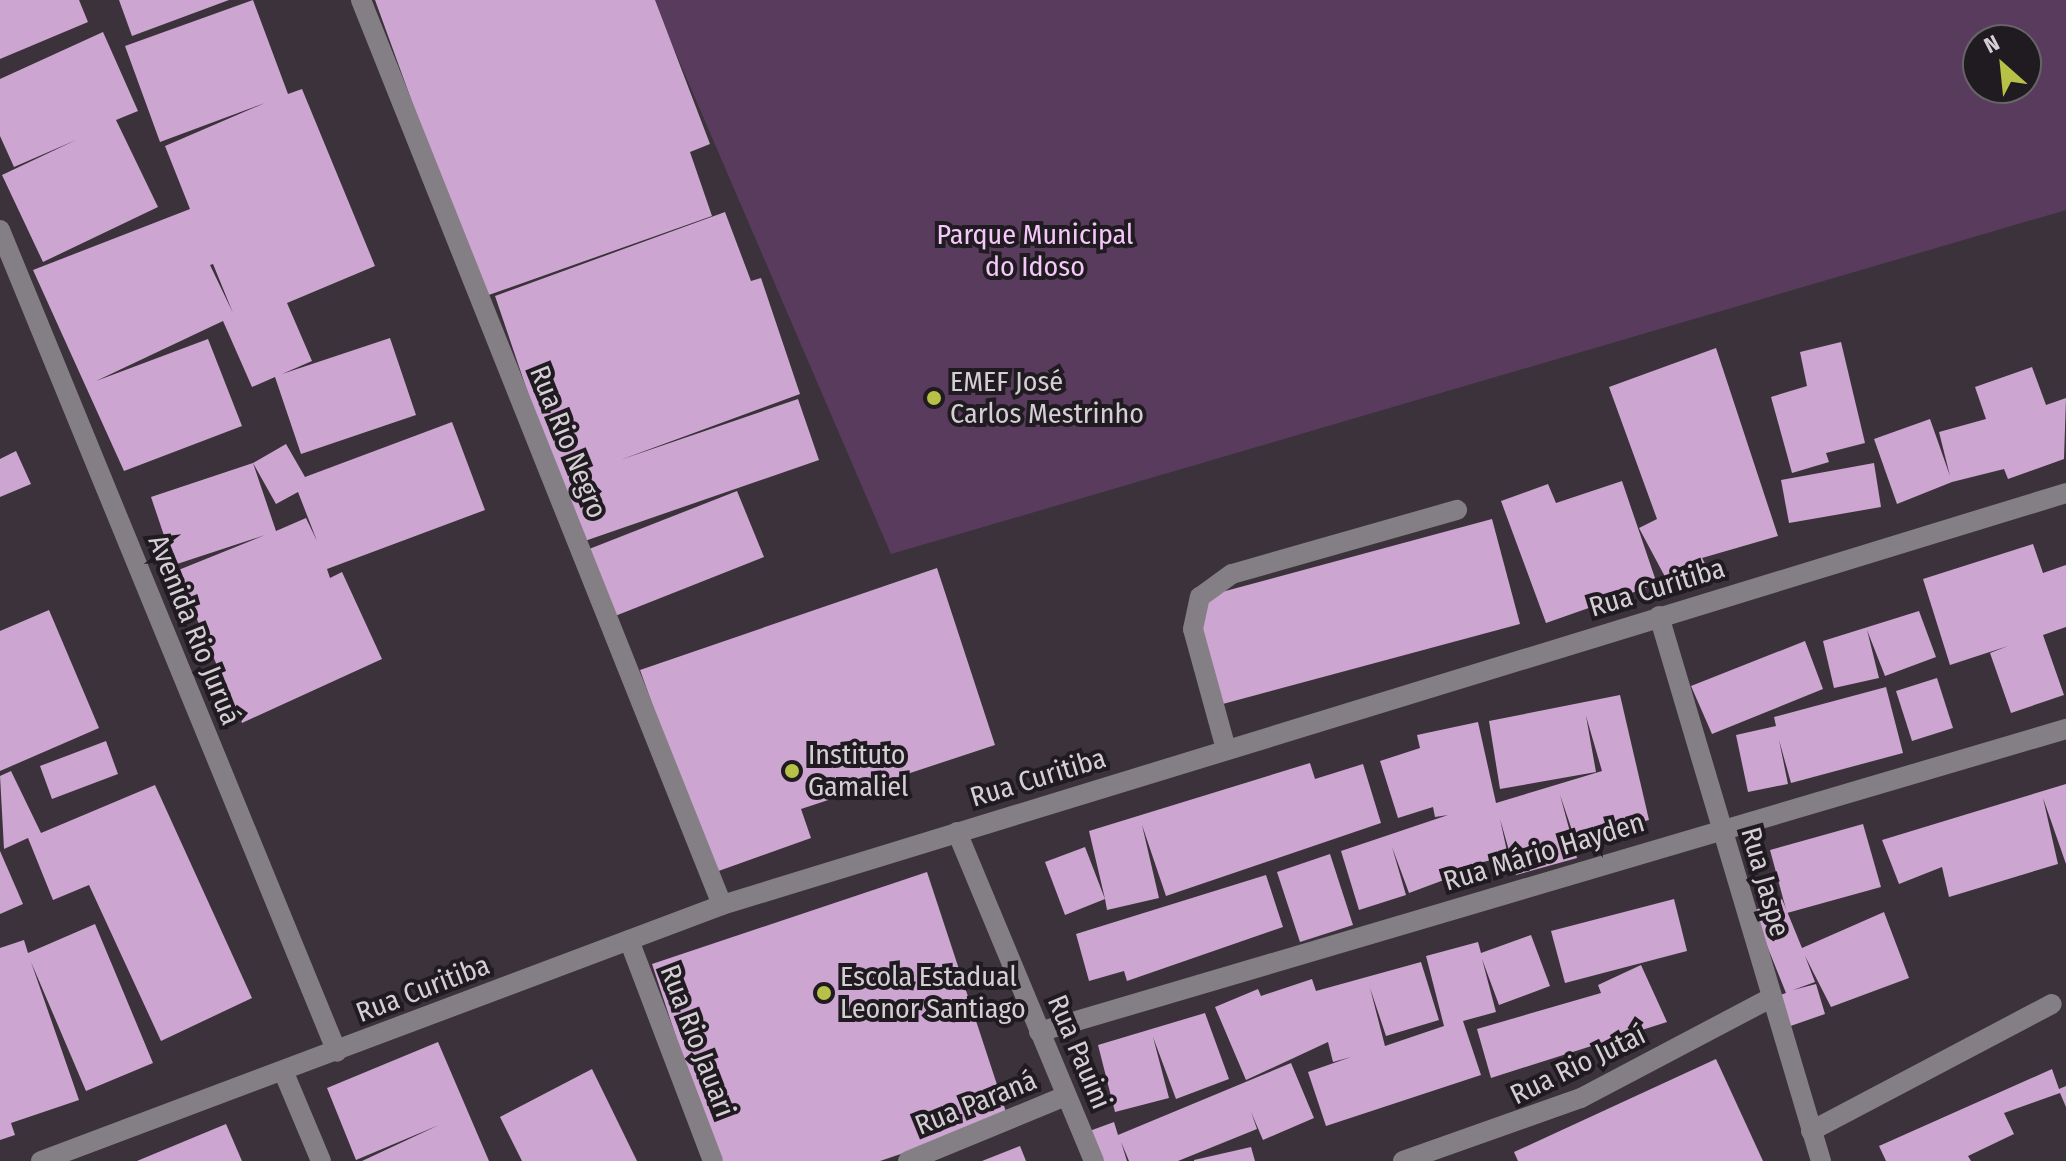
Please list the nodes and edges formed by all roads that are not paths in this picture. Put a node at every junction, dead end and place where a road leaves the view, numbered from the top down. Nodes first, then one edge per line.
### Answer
1 (361, 0) edge
2 (0, 230) edge
3 (2066, 493) edge
4 (1457, 510) dead end
5 (1659, 616) junction
6 (2066, 729) edge
7 (1226, 749) junction
8 (1721, 828) junction
9 (957, 832) junction
10 (722, 905) junction
11 (629, 940) junction
12 (1769, 999) junction
13 (2052, 1004) dead end
14 (1039, 1032) junction
15 (337, 1052) junction
16 (284, 1073) junction
17 (1066, 1096) junction
18 (1811, 1131) junction
19 (41, 1161) edge
20 (321, 1161) edge
21 (713, 1161) edge
22 (908, 1161) edge
23 (1094, 1161) edge
24 (1403, 1161) edge
25 (1821, 1161) edge

1 - 10 street, Rua Rio Negro
2 - 15 street, Avenida Rio Juruá
3 - 5 street, Rua Curitiba
4 - 7 street
5 - 7 street, Rua Curitiba
5 - 8 street, Rua Jaspe
6 - 8 street, Rua Mário Hayden
7 - 9 street, Rua Curitiba
8 - 12 street, Rua Jaspe
8 - 14 street, Rua Mário Hayden
9 - 10 street, Rua Curitiba
9 - 14 street, Rua Pauini
10 - 11 street, Rua Curitiba
11 - 15 street, Rua Curitiba
11 - 21 street, Rua Rio Jauari
12 - 18 street, Rua Jaspe
12 - 24 street, Rua Rio Jutaí
13 - 18 street
14 - 17 street, Rua Pauini
15 - 16 street, Rua Curitiba
16 - 19 street, Rua Curitiba
16 - 20 street
17 - 22 street, Rua Paraná
17 - 23 street, Rua Pauini
18 - 25 street, Rua Jaspe

